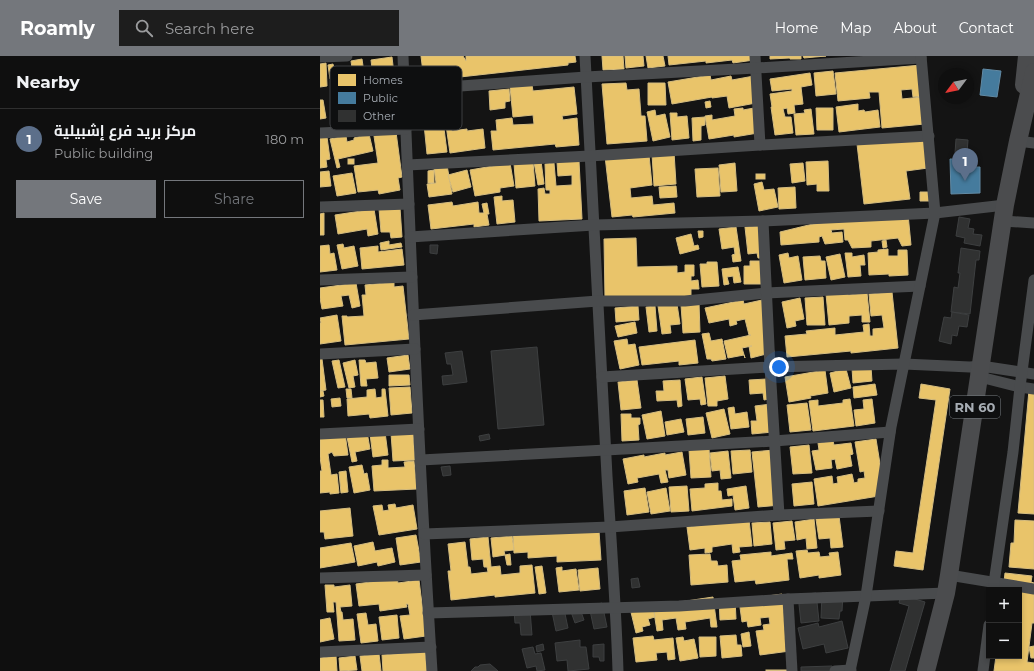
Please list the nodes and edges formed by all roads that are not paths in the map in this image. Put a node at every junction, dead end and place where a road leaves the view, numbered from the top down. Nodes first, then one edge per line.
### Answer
1 (347, 56) edge
2 (403, 56) edge
3 (585, 56) edge
4 (755, 56) edge
5 (1027, 56) edge
6 (320, 57) edge
7 (921, 57) edge
8 (403, 66) edge
9 (756, 68) junction
10 (1034, 72) edge
11 (586, 77) junction
12 (462, 86) edge
13 (384, 130) edge
14 (406, 130) edge
15 (320, 133) edge
16 (928, 136) junction
17 (1026, 142) edge
18 (760, 145) junction
19 (590, 156) junction
20 (407, 165) junction
21 (409, 204) junction
22 (320, 207) edge
23 (935, 213) junction
24 (1004, 213) junction
25 (763, 221) junction
26 (1034, 223) edge
27 (594, 225) junction
28 (410, 237) junction
29 (412, 276) junction
30 (320, 280) edge
31 (1034, 280) edge
32 (920, 286) junction
33 (766, 293) junction
34 (598, 301) junction
35 (413, 315) junction
36 (415, 349) junction
37 (320, 354) edge
38 (904, 364) junction
39 (770, 367) junction
40 (977, 370) junction
41 (1023, 371) junction
42 (1034, 374) edge
43 (602, 377) junction
44 (1020, 387) junction
45 (1034, 389) edge
46 (419, 428) junction
47 (890, 432) junction
48 (320, 434) edge
49 (774, 441) junction
50 (606, 450) junction
51 (421, 460) junction
52 (879, 511) junction
53 (779, 515) junction
54 (610, 527) junction
55 (424, 534) junction
56 (426, 575) junction
57 (949, 575) junction
58 (320, 578) edge
59 (994, 586) edge
60 (1034, 589) edge
61 (946, 593) junction
62 (866, 596) junction
63 (788, 599) junction
64 (616, 608) junction
65 (428, 613) junction
66 (430, 647) junction
67 (986, 648) edge
68 (320, 652) edge
69 (432, 671) edge
70 (618, 671) edge
71 (792, 671) edge
72 (835, 671) edge
73 (851, 671) edge
74 (926, 671) edge
75 (983, 671) edge

1 - 6 street
2 - 8 street
3 - 11 street
4 - 9 street
5 - 17 main road, RN 60
7 - 9 street
7 - 16 street
9 - 11 street
9 - 18 street
10 - 17 main road, RN 60
11 - 12 street
11 - 19 street
13 - 15 street
14 - 20 street
16 - 18 street
16 - 23 street
17 - 24 main road, RN 60
18 - 19 street
19 - 20 street
19 - 27 street
20 - 21 street
21 - 22 street
21 - 28 street
23 - 24 street
23 - 25 street
23 - 32 street
24 - 26 street
24 - 40 main road, RN 60
25 - 27 street
25 - 33 street
27 - 28 street
27 - 34 street
28 - 29 street
29 - 30 street
29 - 35 street
31 - 41 street
32 - 33 street
32 - 38 street
33 - 34 street
33 - 39 street
34 - 35 street
34 - 43 street
35 - 36 street
36 - 37 street
36 - 46 street
38 - 39 street
38 - 40 street
38 - 47 street
39 - 43 street
39 - 49 street
40 - 41 street
40 - 44 street
40 - 57 main road, RN 60
41 - 42 street
41 - 44 street
43 - 50 street
44 - 45 street
44 - 59 street
46 - 48 street
46 - 51 street
47 - 49 street
47 - 52 street
49 - 50 street
49 - 53 street
50 - 51 street
50 - 54 street
51 - 55 street
52 - 53 street
52 - 62 street
53 - 54 street
54 - 55 street
54 - 64 street
55 - 56 street
56 - 58 street
56 - 65 street
57 - 59 street
57 - 61 main road, RN 60
59 - 60 street
61 - 62 street
61 - 74 main road, RN 60
62 - 63 street
62 - 73 street
63 - 64 street
63 - 71 street
64 - 65 street
64 - 70 street
65 - 66 street
66 - 68 street
66 - 69 street
67 - 75 street
72 - 73 street

